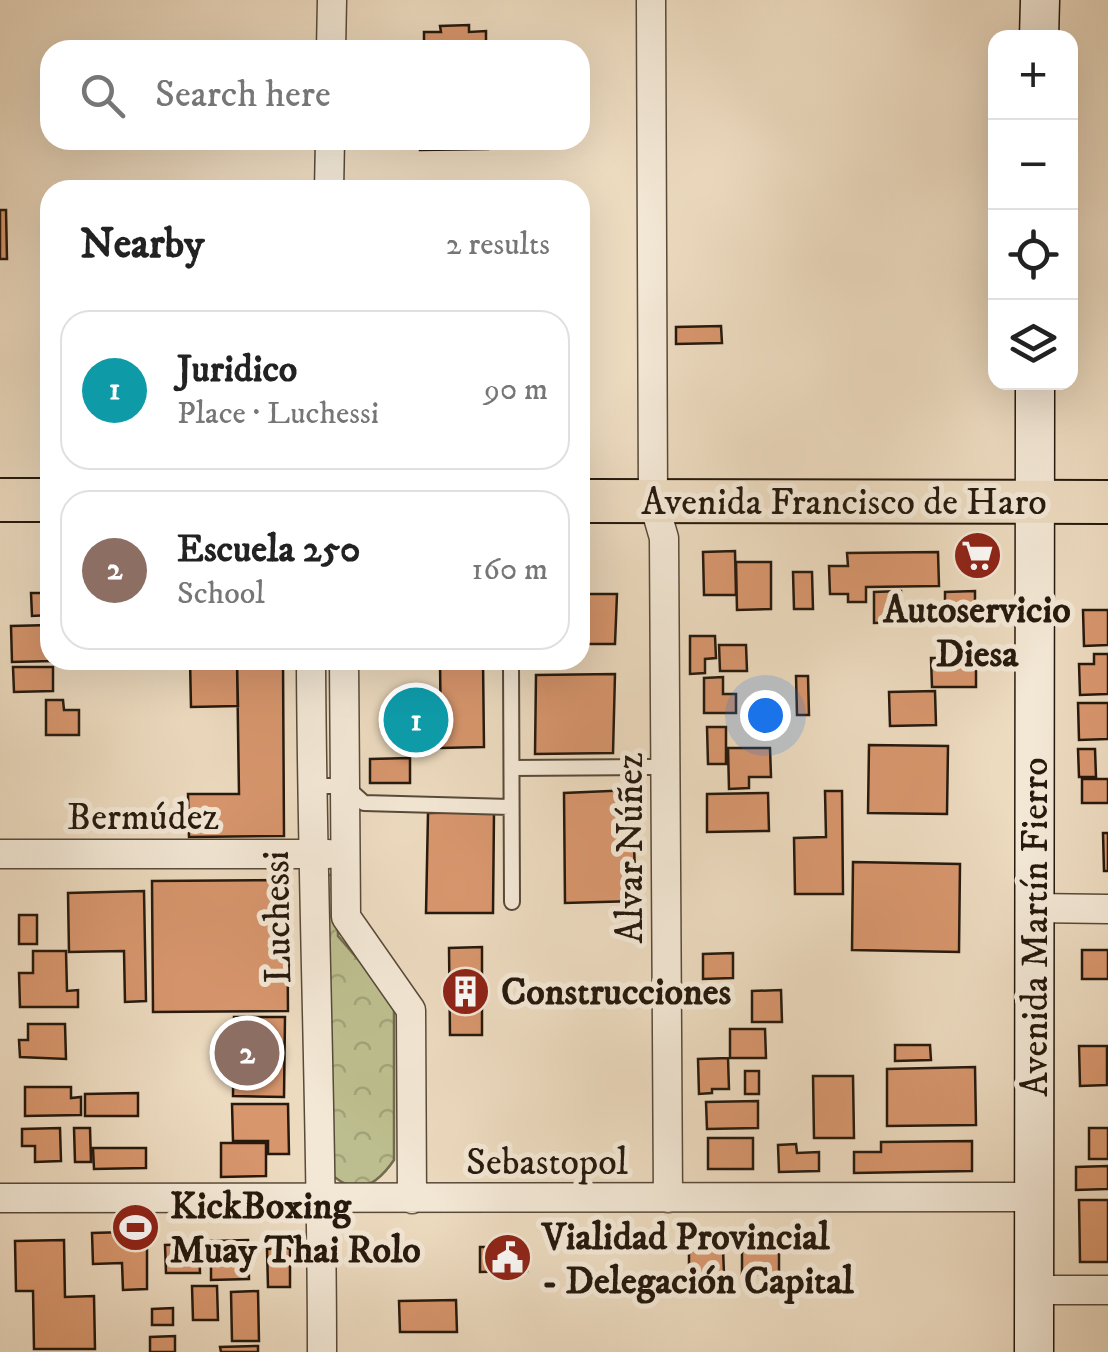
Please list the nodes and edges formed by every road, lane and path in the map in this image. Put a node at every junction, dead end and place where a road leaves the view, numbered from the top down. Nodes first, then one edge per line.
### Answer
1 (332, 0) edge
2 (652, 0) edge
3 (1040, 0) edge
4 (1039, 30) edge
5 (331, 40) edge
6 (330, 150) edge
7 (330, 180) edge
8 (1036, 390) edge
9 (0, 500) edge
10 (40, 500) edge
11 (652, 500) junction
12 (590, 501) edge
13 (1034, 502) junction
14 (1108, 502) edge
15 (311, 670) edge
16 (344, 670) edge
17 (510, 670) edge
18 (651, 767) dead end
19 (512, 768) junction
20 (312, 786) junction
21 (345, 786) junction
22 (511, 807) junction
23 (0, 854) edge
24 (312, 854) junction
25 (345, 854) junction
26 (512, 902) dead end
27 (1034, 908) junction
28 (1108, 909) edge
29 (1034, 1197) junction
30 (0, 1198) edge
31 (412, 1198) junction
32 (668, 1198) junction
33 (322, 1199) junction
34 (1034, 1290) junction
35 (1108, 1290) edge
36 (322, 1352) edge
37 (1034, 1352) edge

1 - 5 street
2 - 11 street, Alvar Núñez
3 - 4 main road
6 - 7 street
8 - 13 main road, Avenida Martín Fierro
9 - 10 main road
11 - 12 main road, Avenida Francisco de Haro
11 - 13 main road, Avenida Francisco de Haro
11 - 32 street, Alvar Núñez
13 - 14 main road, Avenida Francisco de Haro
13 - 27 main road, Avenida Martín Fierro
15 - 20 street, Luchessi
16 - 21 street, Luchessi
17 - 19 lane
18 - 19 lane
19 - 22 lane
20 - 21 lane
20 - 24 street, Luchessi
21 - 22 lane
21 - 25 street, Luchessi
22 - 26 lane
23 - 24 street, Bermúdez
24 - 25 street, Bermúdez
24 - 33 street, Luchessi
25 - 31 street, Luchessi
27 - 28 street
27 - 29 main road, Avenida Martín Fierro
29 - 32 street, Sebastopol
29 - 34 main road, Avenida Martín Fierro
30 - 33 street, Sebastopol
31 - 32 street, Sebastopol
31 - 33 street, Sebastopol
33 - 36 street, Luchessi
34 - 35 street
34 - 37 main road, Avenida Martín Fierro

